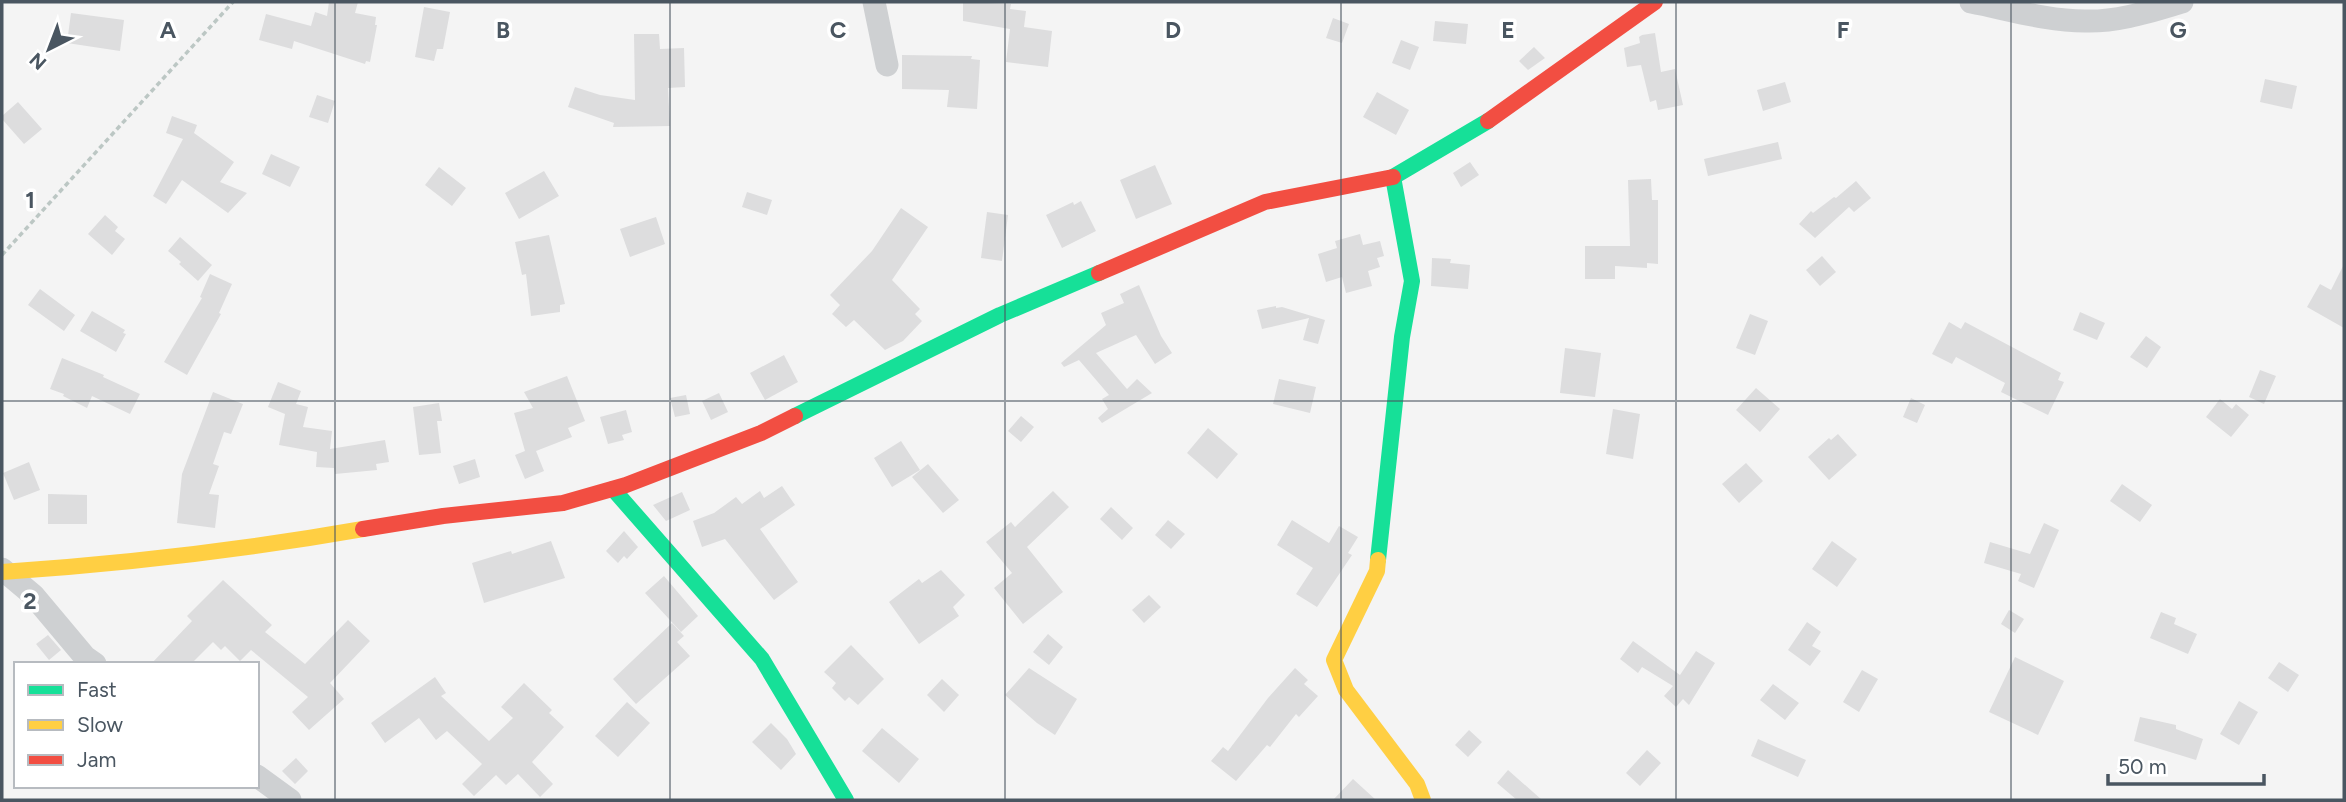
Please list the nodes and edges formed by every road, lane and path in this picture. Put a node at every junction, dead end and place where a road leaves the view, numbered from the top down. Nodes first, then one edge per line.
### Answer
1 (233, 2) edge
2 (874, 2) edge
3 (1655, 2) edge
4 (1971, 2) edge
5 (2182, 2) edge
6 (887, 65) dead end
7 (1393, 177) junction
8 (2, 254) edge
9 (613, 489) junction
10 (4, 571) edge
11 (92, 662) edge
12 (259, 777) edge
13 (290, 800) edge
14 (846, 800) edge
15 (1423, 800) edge

1 - 8 path
2 - 6 street
3 - 7 street
4 - 5 street
7 - 9 street
7 - 15 street
9 - 10 street
9 - 14 street
10 - 11 street
12 - 13 street

